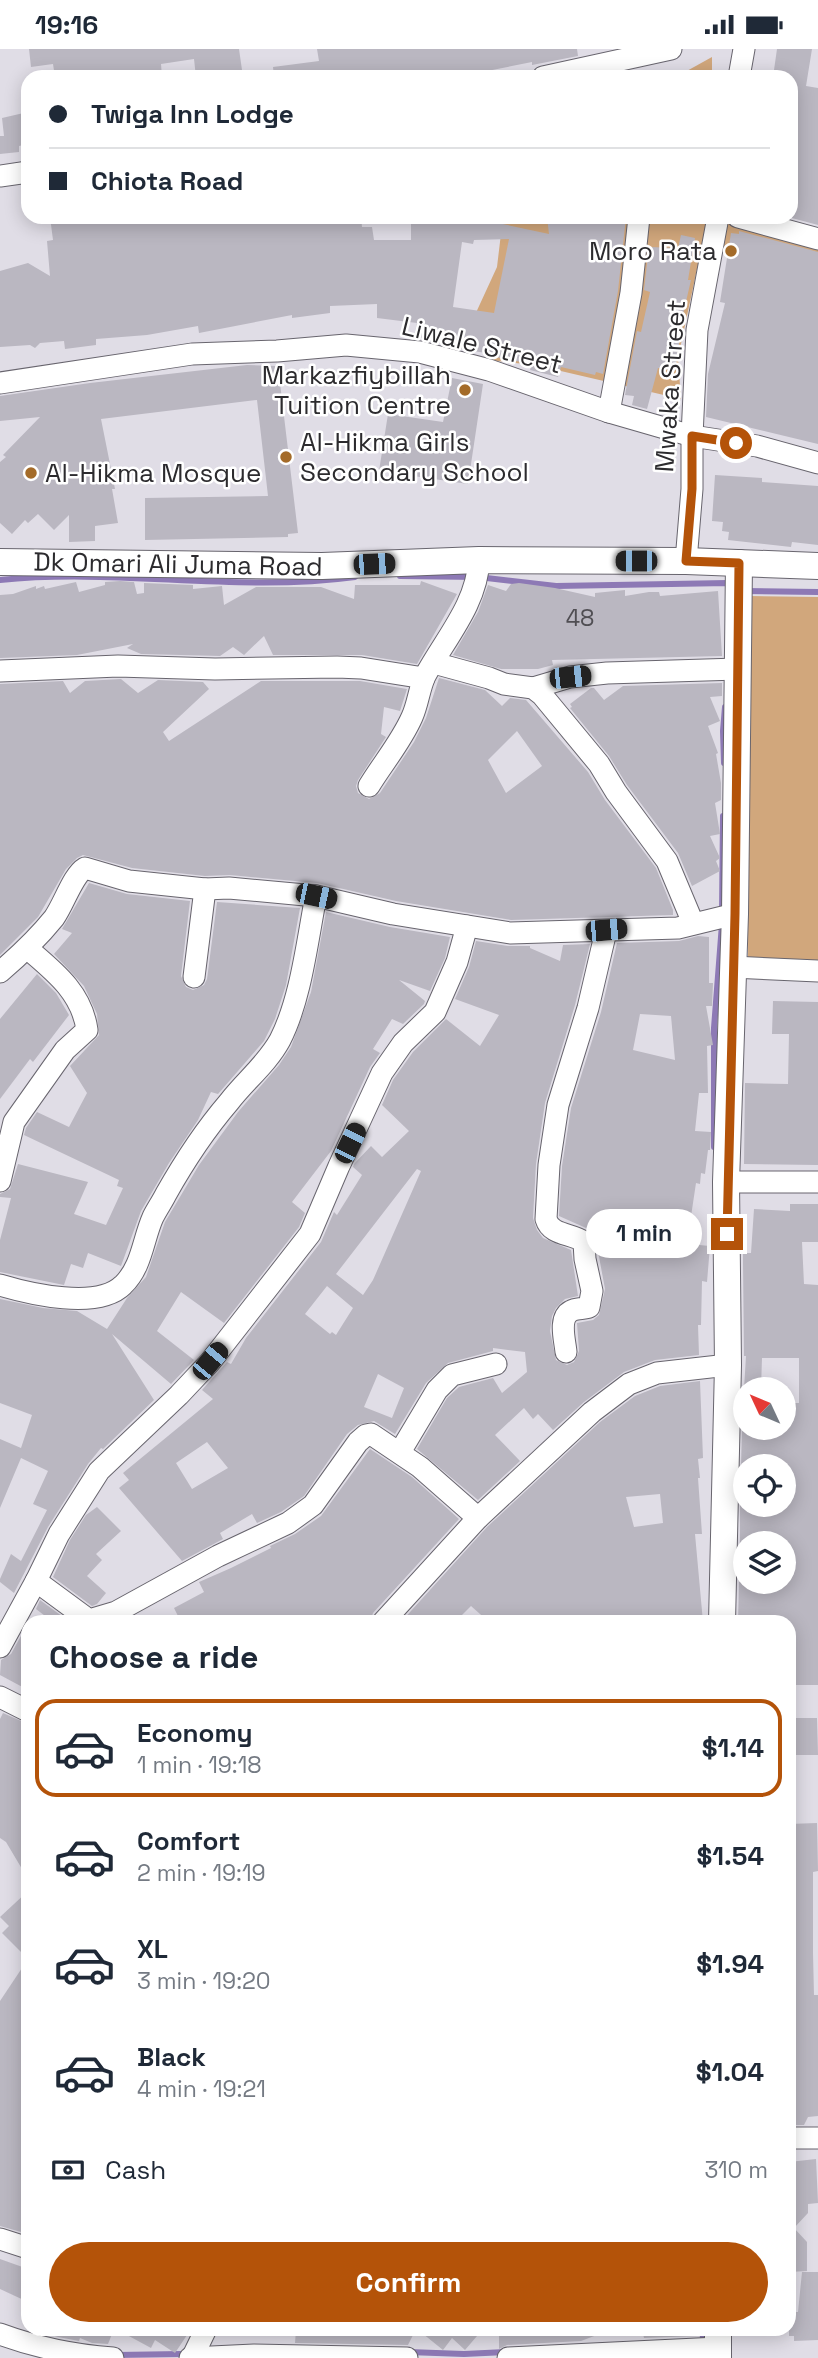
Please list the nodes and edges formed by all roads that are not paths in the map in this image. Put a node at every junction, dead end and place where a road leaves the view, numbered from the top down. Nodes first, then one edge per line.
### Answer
1 (671, 49) edge
2 (744, 49) edge
3 (618, 62) edge
4 (578, 70) edge
5 (740, 70) edge
6 (21, 173) edge
7 (0, 176) edge
8 (638, 224) edge
9 (717, 224) edge
10 (763, 224) edge
11 (818, 239) edge
12 (0, 383) edge
13 (609, 412) junction
14 (692, 436) junction
15 (818, 463) edge
16 (480, 560) junction
17 (686, 561) junction
18 (0, 562) edge
19 (739, 563) junction
20 (818, 566) edge
21 (731, 669) junction
22 (429, 670) junction
23 (0, 671) edge
24 (533, 688) junction
25 (369, 786) dead end
26 (205, 889) junction
27 (316, 896) junction
28 (717, 918) junction
29 (467, 926) junction
30 (606, 930) junction
31 (28, 949) junction
32 (732, 967) junction
33 (818, 971) edge
34 (0, 972) edge
35 (194, 977) dead end
36 (0, 1181) edge
37 (726, 1182) junction
38 (818, 1182) edge
39 (0, 1285) edge
40 (566, 1352) dead end
41 (496, 1364) dead end
42 (728, 1365) junction
43 (400, 1452) junction
44 (478, 1518) junction
45 (36, 1581) junction
46 (82, 1615) edge
47 (106, 1615) edge
48 (389, 1615) edge
49 (722, 1615) edge
50 (0, 1647) edge
51 (0, 1697) edge
52 (21, 1708) edge
53 (818, 2138) edge
54 (796, 2139) edge
55 (0, 2239) edge
56 (21, 2246) edge
57 (0, 2334) edge
58 (202, 2336) edge
59 (718, 2345) edge
60 (255, 2356) edge
61 (113, 2358) edge
62 (191, 2358) edge
63 (407, 2358) edge
64 (508, 2358) edge

1 - 3 street
2 - 5 street
3 - 4 street
6 - 7 street
8 - 13 street, Mwaka Street
9 - 14 street, Mwaka Street
10 - 11 street
12 - 13 street, Liwale Street
13 - 14 street, Liwale Street
14 - 15 street, Liwale Street
14 - 17 street, Mwaka Street
16 - 17 street, Dk Omari Ali Juma Road
16 - 18 street, Dk Omari Ali Juma Road
16 - 22 street
17 - 19 street, Dk Omari Ali Juma Road
19 - 20 street, Dk Omari Ali Juma Road
19 - 21 street
21 - 24 street
21 - 28 street
22 - 23 street
22 - 24 street
22 - 25 street
24 - 28 street
26 - 27 street
26 - 31 street
26 - 35 street
27 - 29 street
27 - 39 street
28 - 30 street
28 - 32 street
29 - 30 street
29 - 45 street
30 - 40 street
31 - 34 street
31 - 36 street
32 - 33 street
32 - 37 street
37 - 38 street
37 - 42 street
41 - 43 street
42 - 44 street
42 - 49 street
43 - 44 street
43 - 47 street
44 - 48 street
45 - 46 street
45 - 50 street
51 - 52 street
53 - 54 street
55 - 56 street
57 - 61 street
58 - 62 street
59 - 64 street
60 - 62 street
60 - 63 street

